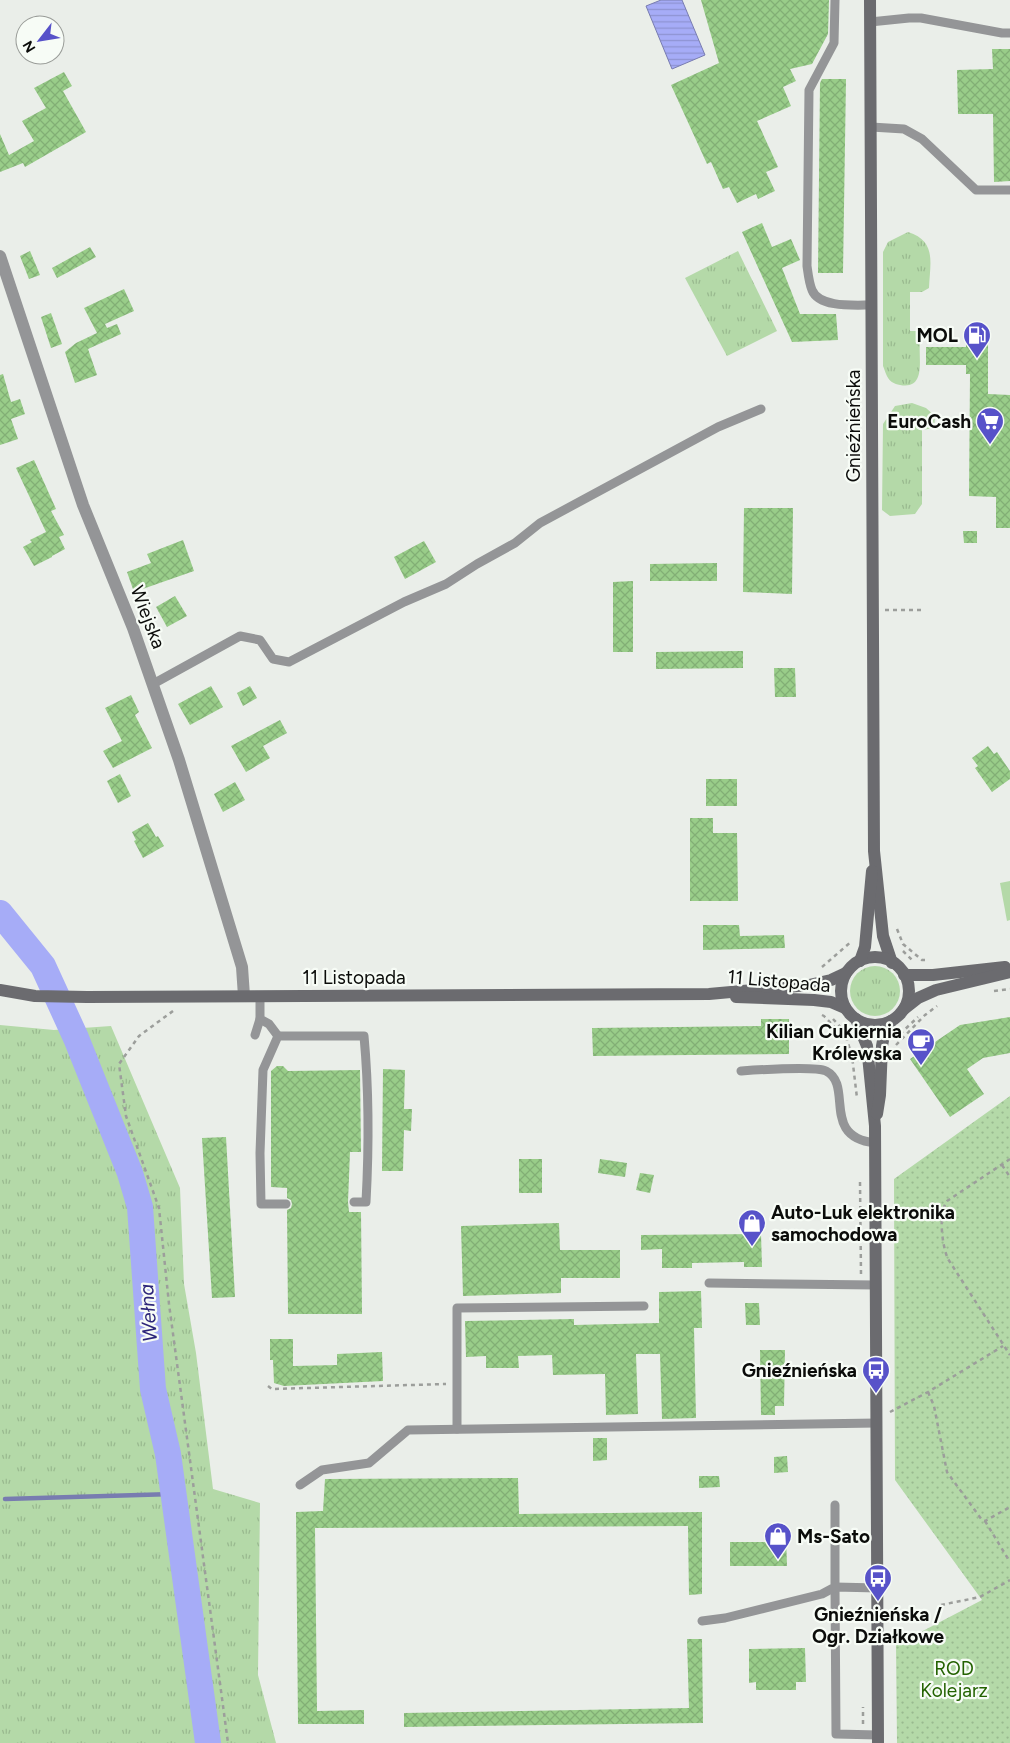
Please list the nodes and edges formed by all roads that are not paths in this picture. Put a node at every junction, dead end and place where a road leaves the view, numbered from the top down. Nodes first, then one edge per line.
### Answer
1 (835, 0) edge
2 (870, 0) edge
3 (870, 22) junction
4 (1010, 33) edge
5 (870, 128) junction
6 (1010, 190) edge
7 (0, 256) edge
8 (871, 305) junction
9 (760, 409) dead end
10 (153, 684) junction
11 (874, 851) junction
12 (860, 961) junction
13 (892, 963) junction
14 (1010, 967) edge
15 (1010, 972) edge
16 (846, 973) junction
17 (904, 975) junction
18 (0, 990) edge
19 (709, 994) junction
20 (244, 996) junction
21 (260, 996) junction
22 (845, 1008) junction
23 (904, 1009) junction
24 (260, 1019) junction
25 (856, 1019) junction
26 (891, 1021) junction
27 (255, 1035) dead end
28 (278, 1036) junction
29 (741, 1071) dead end
30 (875, 1126) junction
31 (875, 1143) junction
32 (354, 1202) dead end
33 (286, 1204) dead end
34 (709, 1283) dead end
35 (876, 1285) junction
36 (644, 1306) dead end
37 (876, 1419) junction
38 (457, 1429) junction
39 (300, 1485) dead end
40 (835, 1505) dead end
41 (835, 1587) junction
42 (878, 1588) junction
43 (702, 1621) dead end
44 (878, 1739) edge

1 - 8 lane
2 - 3 main road, Gnieźnieńska
3 - 4 lane
3 - 5 main road, Gnieźnieńska
5 - 6 lane
5 - 8 main road, Gnieźnieńska
7 - 10 street, Wiejska
8 - 11 main road, Gnieźnieńska
9 - 10 lane
10 - 20 street, Wiejska
11 - 12 main road, Gnieźnieńska
11 - 13 main road, Gnieźnieńska
12 - 13 main road
12 - 16 main road
13 - 17 main road
14 - 17 main road
15 - 23 main road
16 - 19 main road, 11 Listopada
16 - 22 main road
17 - 23 main road
18 - 20 main road, 11 Listopada
19 - 21 main road, 11 Listopada
19 - 22 main road, 11 Listopada
20 - 21 main road, 11 Listopada
21 - 24 lane
22 - 25 main road
23 - 26 main road
24 - 27 lane
24 - 28 lane
25 - 26 main road
25 - 30 main road
26 - 30 main road
28 - 32 lane
28 - 33 lane
29 - 31 lane
30 - 31 main road
31 - 35 main road
34 - 35 lane
35 - 37 main road
36 - 38 lane
37 - 38 lane
37 - 42 main road
38 - 39 lane
40 - 41 lane
41 - 42 lane
41 - 43 lane
41 - 44 lane
42 - 44 main road

